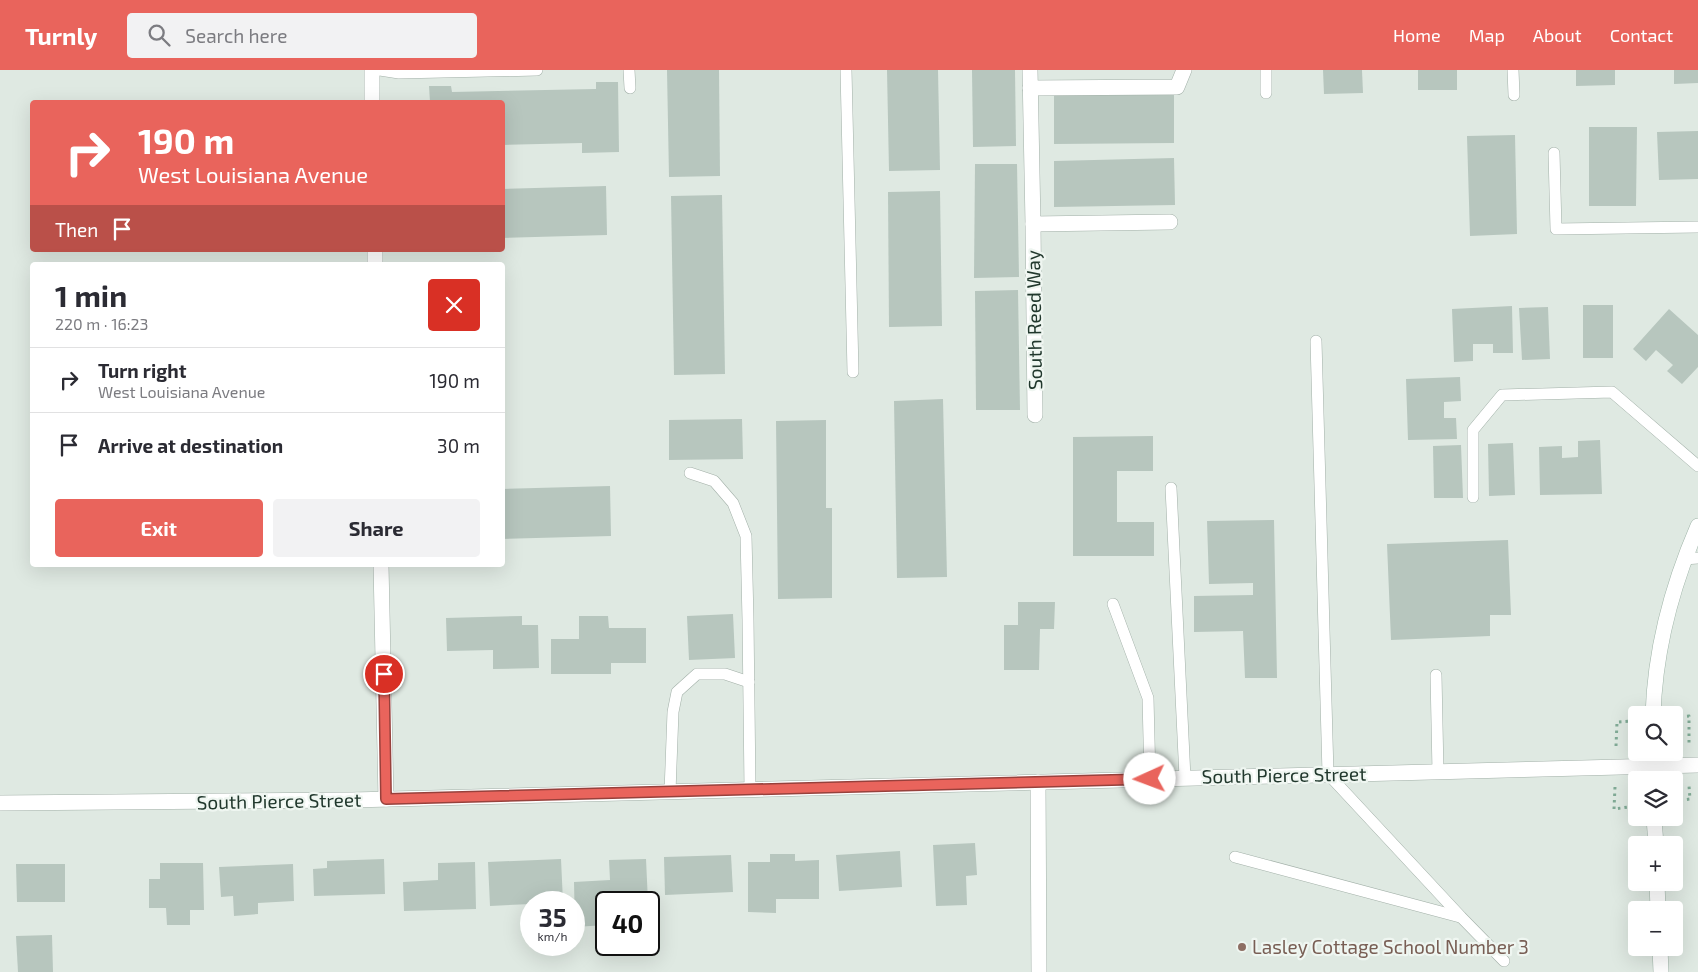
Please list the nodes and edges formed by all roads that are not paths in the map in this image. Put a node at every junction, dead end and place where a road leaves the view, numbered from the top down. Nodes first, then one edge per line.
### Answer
1 (372, 70) edge
2 (380, 70) edge
3 (537, 70) edge
4 (629, 70) edge
5 (846, 70) edge
6 (1030, 70) edge
7 (1184, 70) edge
8 (1266, 70) edge
9 (1513, 70) edge
10 (630, 88) dead end
11 (1030, 88) junction
12 (1266, 93) dead end
13 (1514, 95) dead end
14 (372, 100) edge
15 (1554, 153) dead end
16 (1170, 222) dead end
17 (1032, 224) junction
18 (1698, 227) edge
19 (1316, 341) dead end
20 (853, 372) dead end
21 (1035, 415) dead end
22 (1698, 466) edge
23 (690, 473) dead end
24 (1171, 488) dead end
25 (1473, 497) dead end
26 (1698, 526) edge
27 (1691, 558) edge
28 (381, 567) edge
29 (1113, 604) dead end
30 (1436, 675) dead end
31 (749, 682) junction
32 (1653, 706) edge
33 (1698, 765) edge
34 (1653, 766) edge
35 (1438, 772) junction
36 (1328, 774) junction
37 (1185, 778) junction
38 (1150, 779) junction
39 (1038, 782) junction
40 (750, 789) junction
41 (670, 792) junction
42 (386, 799) junction
43 (0, 803) edge
44 (1235, 857) dead end
45 (1461, 917) junction
46 (1660, 956) edge
47 (1504, 961) dead end
48 (1039, 972) edge
49 (1661, 972) edge

1 - 14 street
2 - 3 lane
4 - 10 lane
5 - 20 lane
6 - 11 street, South Reed Way
7 - 11 street
8 - 12 lane
9 - 13 lane
11 - 17 street, South Reed Way
15 - 18 lane
16 - 17 street, South Reed Way
17 - 21 street, South Reed Way
19 - 36 lane
22 - 25 lane
23 - 31 lane
24 - 37 lane
26 - 27 street
27 - 32 street
28 - 42 street
29 - 38 lane
30 - 35 lane
31 - 40 lane
31 - 41 lane
33 - 34 street, South Pierce Street
34 - 35 street, South Pierce Street
35 - 36 street, South Pierce Street
36 - 37 street, South Pierce Street
36 - 45 lane
37 - 38 street, South Pierce Street
38 - 39 street, South Pierce Street
39 - 40 street, South Pierce Street
39 - 48 street
40 - 41 street, South Pierce Street
41 - 42 street, South Pierce Street
42 - 43 street, South Pierce Street
44 - 45 lane
45 - 47 lane
46 - 49 street

